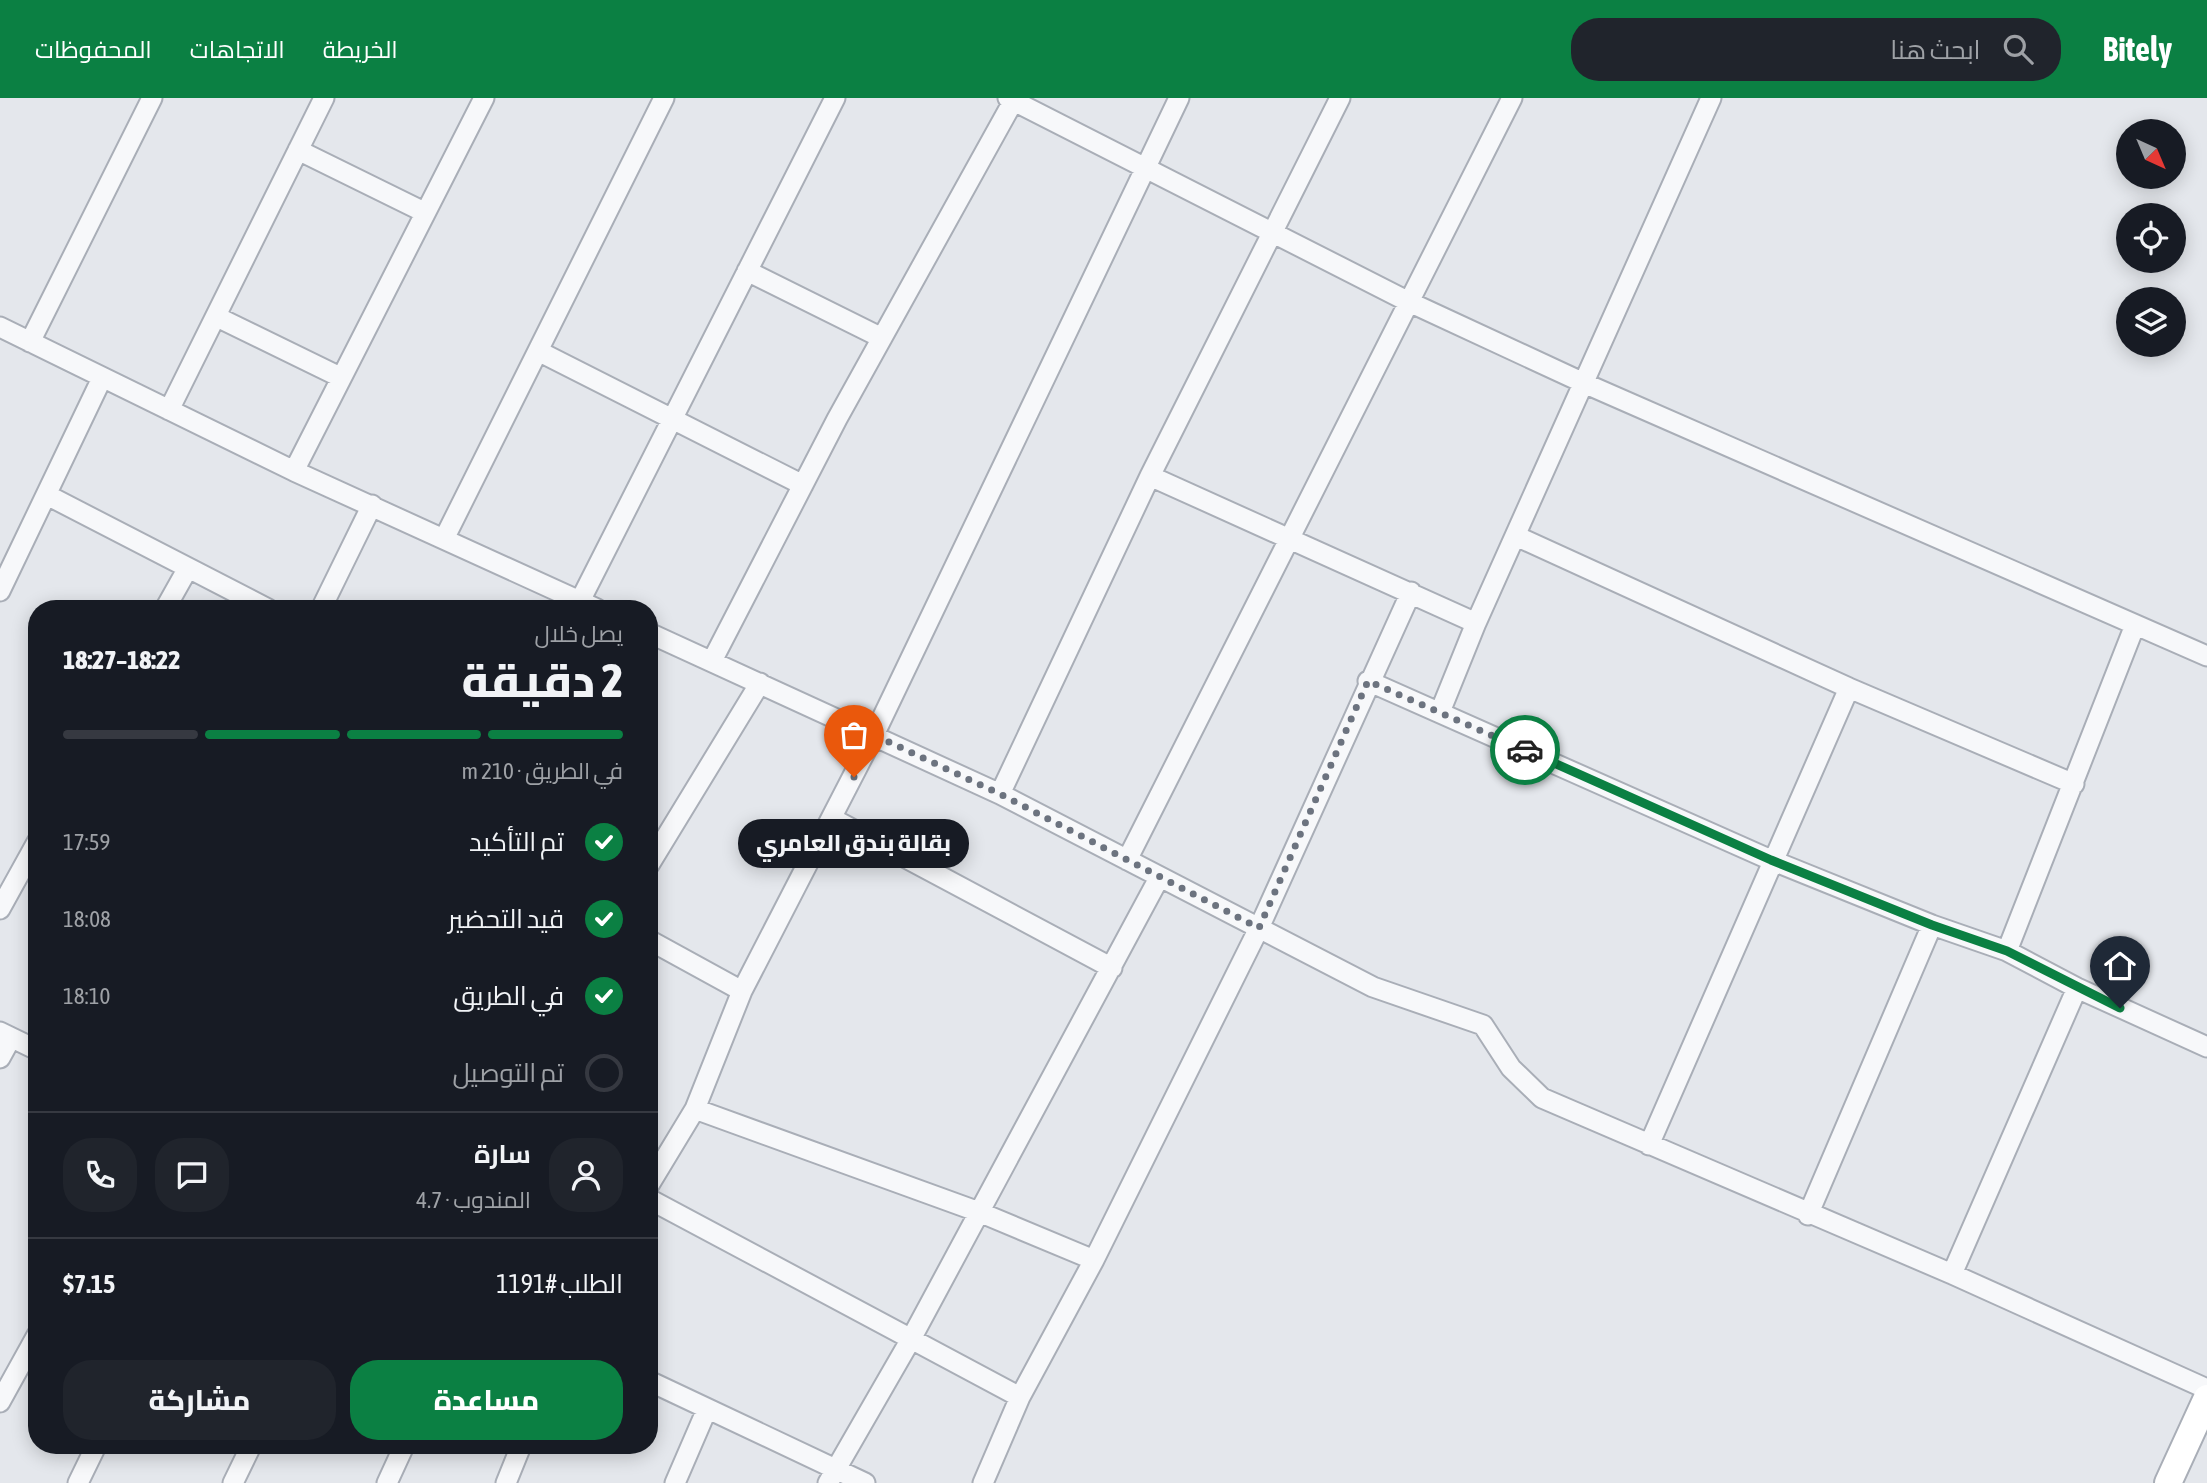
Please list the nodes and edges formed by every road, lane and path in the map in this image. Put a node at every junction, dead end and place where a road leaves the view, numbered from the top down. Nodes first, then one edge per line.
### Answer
1 (152, 98) edge
2 (324, 98) edge
3 (484, 98) edge
4 (664, 98) edge
5 (835, 98) edge
6 (1179, 98) edge
7 (1340, 98) edge
8 (1512, 98) edge
9 (1711, 98) edge
10 (1012, 99) edge
11 (298, 150) junction
12 (1147, 168) junction
13 (424, 212) junction
14 (1274, 235) junction
15 (747, 271) junction
16 (1407, 301) junction
17 (217, 317) junction
18 (0, 327) edge
19 (882, 338) junction
20 (30, 342) junction
21 (538, 351) junction
22 (340, 377) junction
23 (102, 378) junction
24 (1586, 384) junction
25 (169, 410) junction
26 (672, 420) junction
27 (294, 471) junction
28 (1150, 476) junction
29 (803, 485) junction
30 (47, 495) junction
31 (372, 505) junction
32 (1516, 536) junction
33 (445, 537) junction
34 (1290, 537) junction
35 (188, 568) junction
36 (0, 591) edge
37 (1410, 592) junction
38 (170, 600) edge
39 (250, 600) edge
40 (325, 600) edge
41 (577, 600) edge
42 (590, 600) edge
43 (1476, 623) junction
44 (2135, 625) junction
45 (658, 637) edge
46 (2207, 656) edge
47 (712, 661) junction
48 (1368, 681) junction
49 (760, 683) junction
50 (1849, 688) junction
51 (1440, 712) junction
52 (874, 735) junction
53 (2074, 783) junction
54 (1000, 794) junction
55 (833, 819) junction
56 (658, 850) edge
57 (28, 858) edge
58 (1127, 860) junction
59 (1771, 860) junction
60 (1159, 878) junction
61 (0, 909) edge
62 (1932, 925) junction
63 (1259, 928) junction
64 (658, 945) edge
65 (2007, 951) junction
66 (1112, 968) junction
67 (2077, 988) junction
68 (742, 991) junction
69 (6, 1035) edge
70 (28, 1046) edge
71 (2207, 1047) edge
72 (0, 1058) edge
73 (695, 1109) junction
74 (1649, 1145) junction
75 (658, 1170) edge
76 (658, 1204) edge
77 (979, 1212) junction
78 (1808, 1214) junction
79 (1094, 1260) junction
80 (1952, 1274) junction
81 (911, 1339) junction
82 (28, 1351) edge
83 (658, 1385) edge
84 (2207, 1389) edge
85 (1020, 1397) junction
86 (2207, 1398) edge
87 (0, 1402) edge
88 (707, 1409) junction
89 (92, 1454) edge
90 (247, 1454) edge
91 (400, 1454) edge
92 (517, 1454) edge
93 (831, 1475) edge
94 (78, 1483) edge
95 (233, 1483) edge
96 (387, 1483) edge
97 (506, 1483) edge
98 (675, 1483) edge
99 (866, 1483) edge
100 (983, 1483) edge
101 (2168, 1483) edge

1 - 20 street
2 - 11 street
3 - 13 street
4 - 21 street
5 - 15 street
6 - 12 street
7 - 14 street
8 - 16 street
9 - 24 street
10 - 12 street
10 - 19 street
11 - 13 street
11 - 17 street
12 - 14 street
12 - 52 street
13 - 22 street
14 - 16 street
14 - 28 street
15 - 19 street
15 - 26 street
16 - 24 street
16 - 34 street
17 - 22 street
17 - 25 street
18 - 20 street
19 - 29 street
20 - 23 street
21 - 26 street
21 - 33 street
22 - 27 street
23 - 25 street
23 - 30 street
24 - 32 street
24 - 44 street
25 - 27 street
26 - 29 street
26 - 42 street
27 - 31 street
28 - 34 street
28 - 54 street
29 - 47 street
30 - 35 street
30 - 36 street
31 - 33 street
31 - 40 street
32 - 43 street
32 - 50 street
33 - 41 street
34 - 37 street
34 - 58 street
35 - 38 street
35 - 39 street
37 - 43 street
37 - 48 street
43 - 51 street
44 - 46 street
44 - 53 street
45 - 47 street
47 - 49 street
48 - 51 street
48 - 63 street
49 - 52 street
49 - 56 street
50 - 53 street
50 - 59 street
51 - 59 street
52 - 54 street
52 - 55 street
53 - 65 street
54 - 58 street
55 - 66 street
55 - 68 street
57 - 61 street
58 - 60 street
59 - 62 street
59 - 74 street
60 - 63 street
60 - 66 street
62 - 65 street
62 - 78 street
63 - 74 street
63 - 79 street
64 - 68 street
65 - 67 street
66 - 77 street
67 - 71 street
67 - 80 street
68 - 73 street
69 - 70 street
69 - 72 street
73 - 75 street
73 - 77 street
74 - 78 street
76 - 81 street
77 - 79 street
77 - 81 street
78 - 80 street
79 - 85 street
80 - 84 street
81 - 85 street
81 - 93 street
82 - 87 street
83 - 88 street
85 - 100 street
86 - 101 street
88 - 93 street
88 - 98 street
89 - 94 street
90 - 95 street
91 - 96 street
92 - 97 street
93 - 99 street

